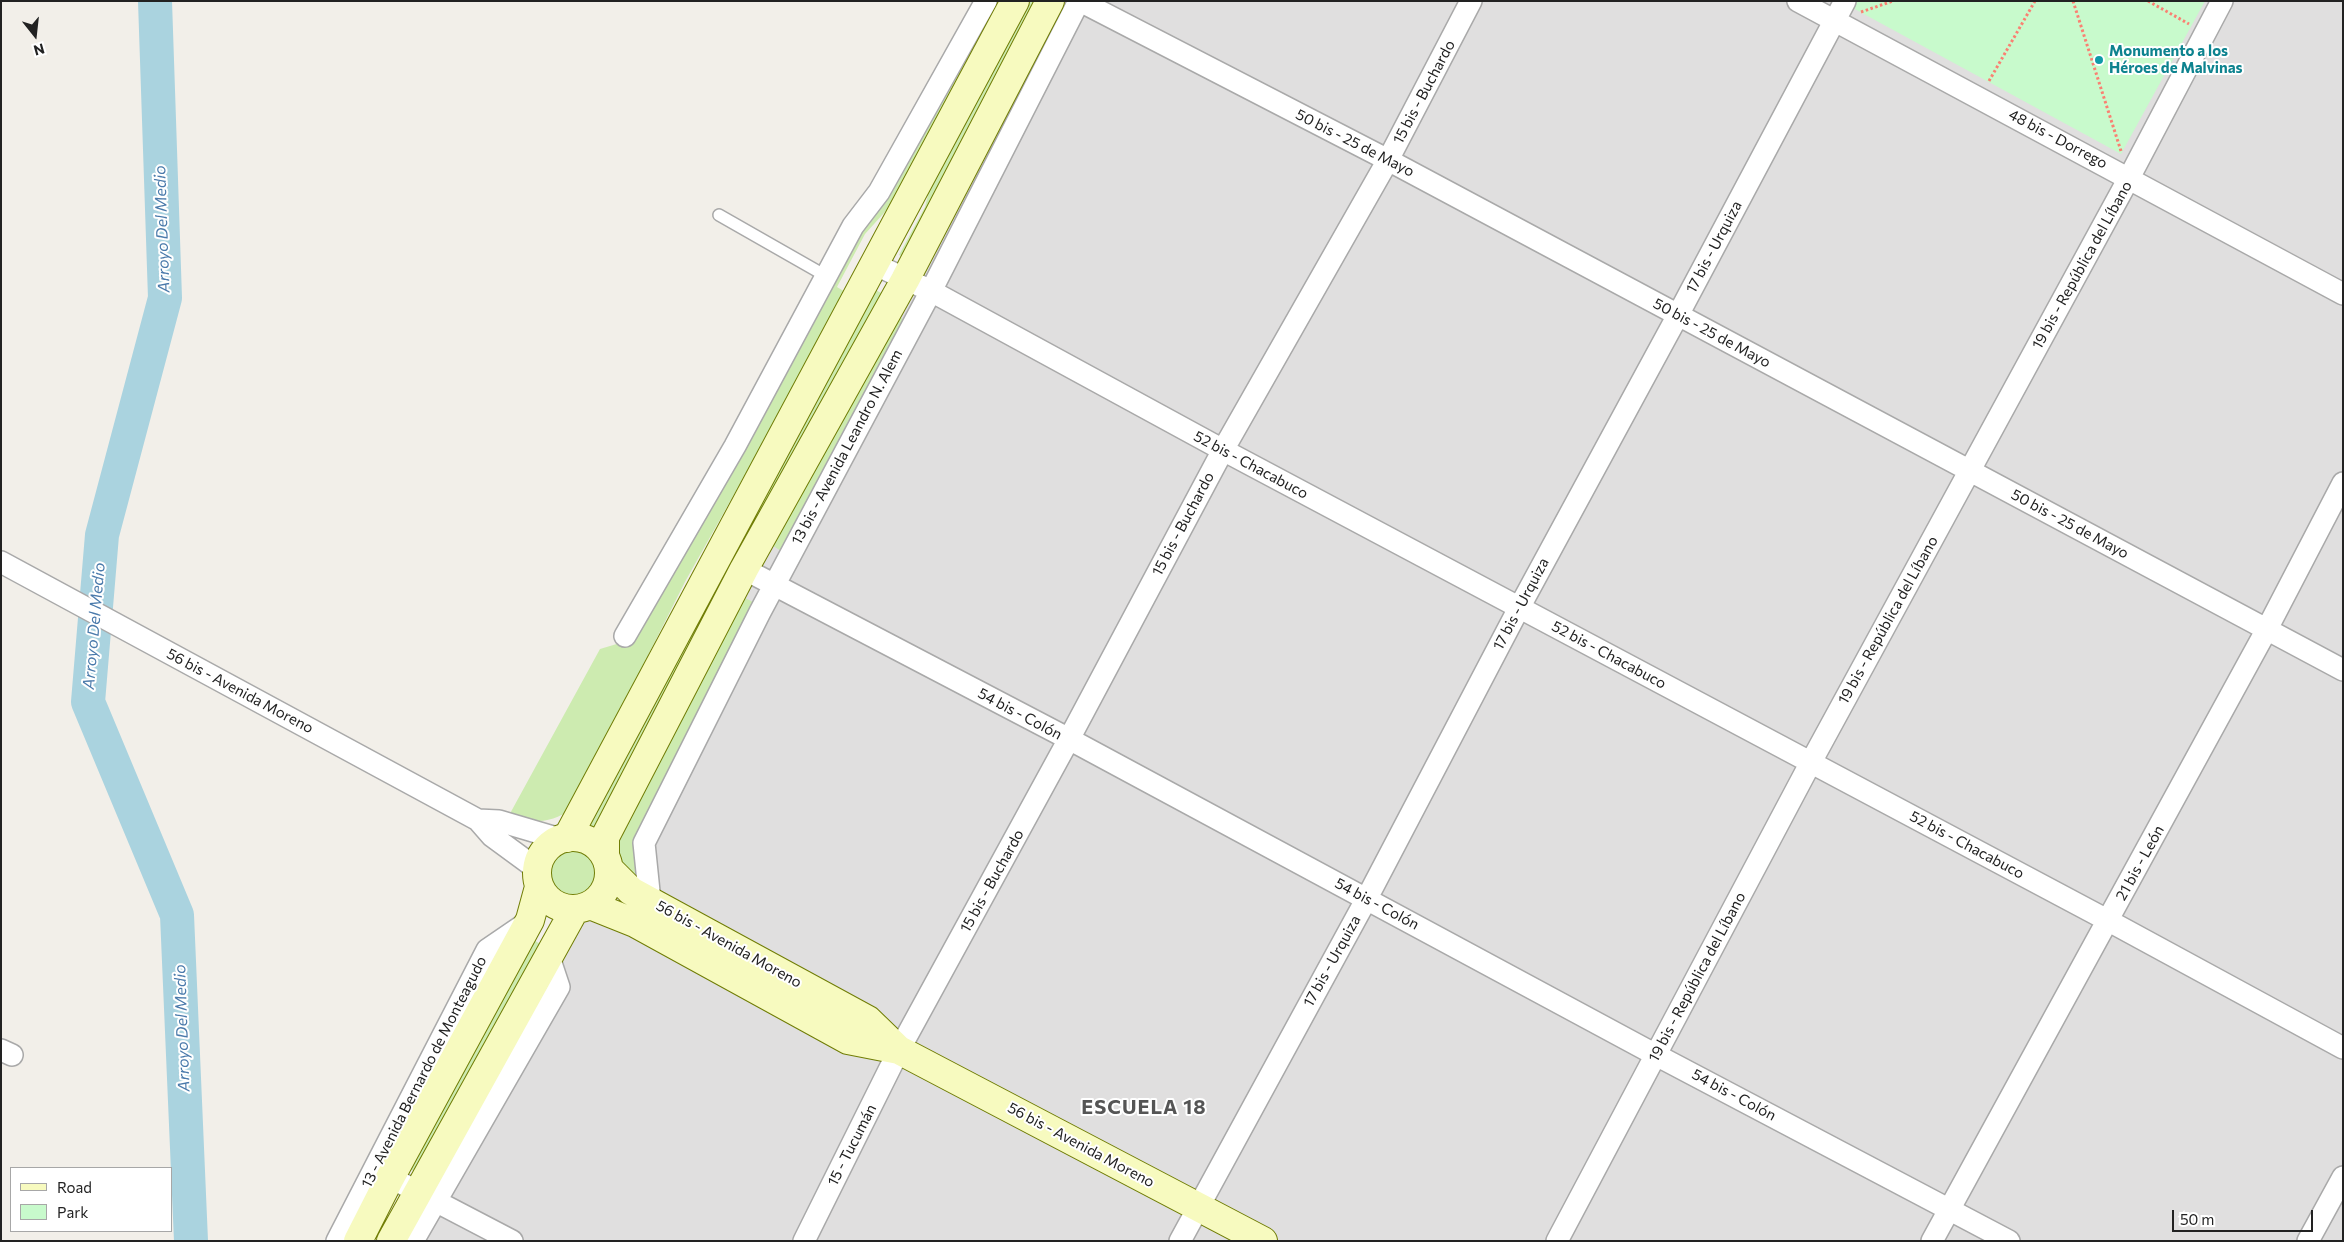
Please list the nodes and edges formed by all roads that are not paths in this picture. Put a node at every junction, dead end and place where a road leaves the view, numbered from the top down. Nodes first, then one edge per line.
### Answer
1 (986, 1) edge
2 (1015, 1) edge
3 (1050, 1) edge
4 (1079, 1) edge
5 (1471, 1) edge
6 (1798, 1) edge
7 (1844, 1) edge
8 (2222, 1) edge
9 (1834, 20) junction
10 (1388, 160) junction
11 (2129, 178) junction
12 (719, 215) dead end
13 (874, 264) junction
14 (826, 276) junction
15 (905, 280) junction
16 (931, 291) junction
17 (2343, 294) edge
18 (1678, 315) junction
19 (1223, 450) junction
20 (1969, 470) junction
21 (2343, 483) edge
22 (1, 562) edge
23 (744, 569) junction
24 (774, 585) junction
25 (1519, 608) junction
26 (2267, 630) junction
27 (625, 636) dead end
28 (2343, 670) edge
29 (1069, 739) junction
30 (1810, 762) junction
31 (478, 820) junction
32 (564, 838) junction
33 (607, 862) junction
34 (538, 878) junction
35 (1366, 898) junction
36 (650, 901) junction
37 (582, 907) junction
38 (2109, 920) junction
39 (2343, 1048) edge
40 (899, 1050) junction
41 (1656, 1054) junction
42 (382, 1174) junction
43 (2343, 1177) edge
44 (427, 1197) junction
45 (1199, 1206) junction
46 (1950, 1208) junction
47 (337, 1241) edge
48 (358, 1241) edge
49 (390, 1241) edge
50 (413, 1241) edge
51 (512, 1241) edge
52 (804, 1241) edge
53 (1180, 1241) edge
54 (1263, 1241) edge
55 (1557, 1241) edge
56 (1932, 1241) edge
57 (2009, 1241) edge
58 (2308, 1241) edge

1 - 14 street
2 - 13 main road
3 - 15 main road, 13 bis - Avenida Leandro N. Alem
4 - 10 street, 50 bis - 25 de Mayo
4 - 16 street, 13 bis - Avenida Leandro N. Alem
5 - 10 street, 15 bis - Buchardo
6 - 9 street, 48 bis - Dorrego
7 - 9 street, 17 bis - Urquiza
8 - 11 street, 19 bis - República del Líbano
9 - 11 street, 48 bis - Dorrego
9 - 18 street, 17 bis - Urquiza
10 - 18 street, 50 bis - 25 de Mayo
10 - 19 street, 15 bis - Buchardo
11 - 17 street, 48 bis - Dorrego
11 - 20 street, 19 bis - República del Líbano
12 - 14 lane
13 - 15 street, 52 bis - Chacabuco
13 - 32 main road
14 - 27 street
15 - 16 street, 52 bis - Chacabuco
15 - 23 main road, 13 bis - Avenida Leandro N. Alem
16 - 19 street, 52 bis - Chacabuco
16 - 24 street, 13 bis - Avenida Leandro N. Alem
18 - 20 street, 50 bis - 25 de Mayo
18 - 25 street, 17 bis - Urquiza
19 - 25 street, 52 bis - Chacabuco
19 - 29 street, 15 bis - Buchardo
20 - 26 street, 50 bis - 25 de Mayo
20 - 30 street, 19 bis - República del Líbano
21 - 26 street, 21 bis - León
22 - 31 street, 56 bis - Avenida Moreno
23 - 24 street, 54 bis - Colón
23 - 33 main road, 13 bis - Avenida Leandro N. Alem
24 - 29 street, 54 bis - Colón
24 - 36 street, 13 bis - Avenida Leandro N. Alem
25 - 30 street, 52 bis - Chacabuco
25 - 35 street, 17 bis - Urquiza
26 - 28 street, 50 bis - 25 de Mayo
26 - 38 street, 21 bis - León
29 - 35 street, 54 bis - Colón
29 - 40 street, 15 bis - Buchardo
30 - 38 street, 52 bis - Chacabuco
30 - 41 street, 19 bis - República del Líbano
31 - 32 street, 56 bis - Avenida Moreno
31 - 34 street, 56 bis - Avenida Moreno
32 - 33 main road
32 - 34 main road
33 - 36 main road, 56 bis - Avenida Moreno
33 - 37 main road
34 - 37 main road
34 - 42 main road, 13 - Avenida Bernardo de Monteagudo
35 - 41 street, 54 bis - Colón
35 - 45 street, 17 bis - Urquiza
36 - 40 main road, 56 bis - Avenida Moreno
37 - 40 main road, 56 bis - Avenida Moreno
37 - 44 main road
38 - 39 street, 52 bis - Chacabuco
38 - 46 street, 21 bis - León
40 - 45 main road, 56 bis - Avenida Moreno
40 - 52 street, 15 - Tucumán
41 - 46 street, 54 bis - Colón
41 - 55 street, 19 bis - República del Líbano
42 - 44 street
42 - 47 street, 13 - Avenida Bernardo de Monteagudo
42 - 48 main road, 13 - Avenida Bernardo de Monteagudo
43 - 58 street
44 - 49 main road
44 - 50 street
44 - 51 street
45 - 53 street, 17 bis - Urquiza
45 - 54 main road, 56 bis - Avenida Moreno
46 - 56 street, 21 bis - León
46 - 57 street, 54 bis - Colón

